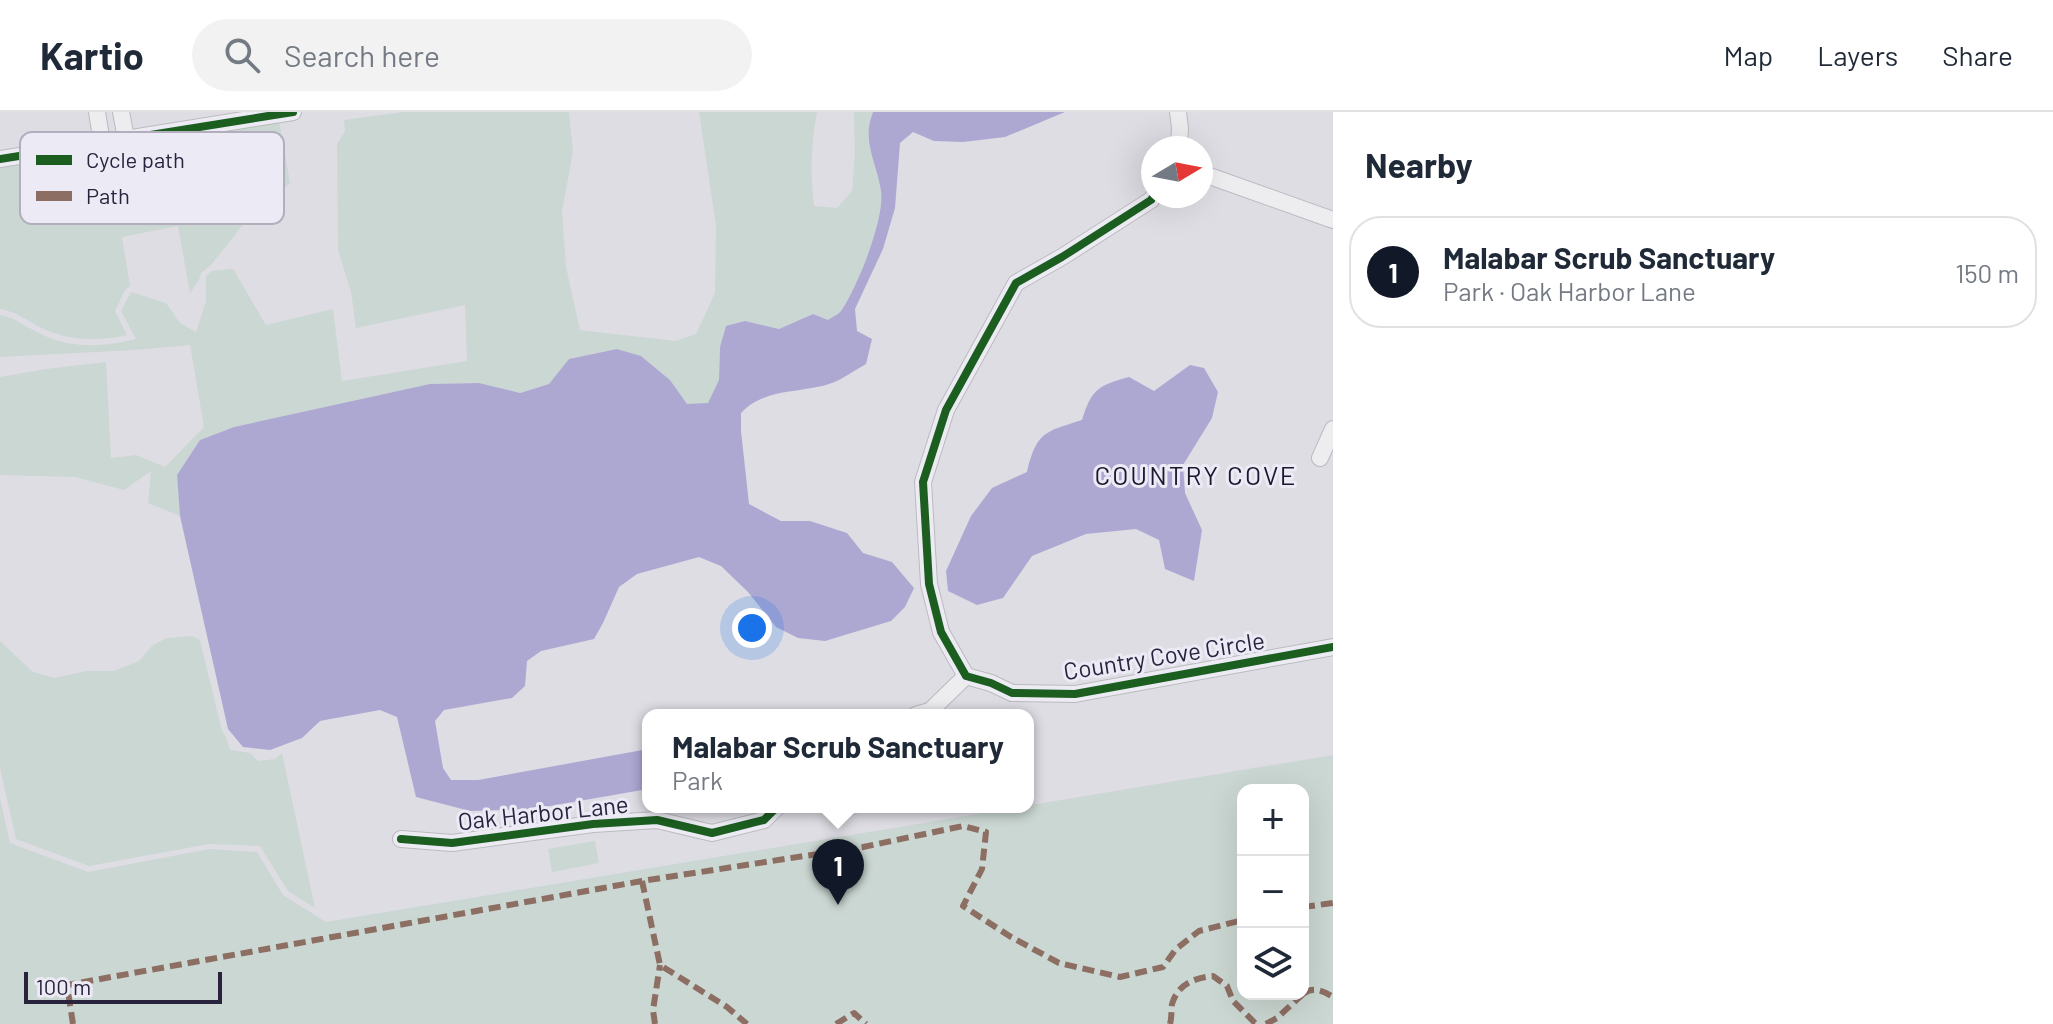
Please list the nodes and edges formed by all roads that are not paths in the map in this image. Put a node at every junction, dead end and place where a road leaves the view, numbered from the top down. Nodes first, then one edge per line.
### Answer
1 (97, 112) edge
2 (121, 112) edge
3 (293, 112) edge
4 (1178, 112) edge
5 (100, 132) edge
6 (125, 132) edge
7 (165, 132) edge
8 (1180, 136) edge
9 (20, 156) edge
10 (0, 159) edge
11 (1213, 177) edge
12 (1141, 206) edge
13 (1333, 220) edge
14 (1333, 429) edge
15 (1320, 458) dead end
16 (1333, 647) edge
17 (966, 676) junction
18 (932, 709) edge
19 (771, 813) edge
20 (401, 839) dead end

1 - 5 street
2 - 6 street
3 - 7 street
4 - 8 street
9 - 10 street
11 - 13 street
12 - 17 street
14 - 15 street
16 - 17 street, Country Cove Circle
17 - 18 street
19 - 20 street, Oak Harbor Lane

